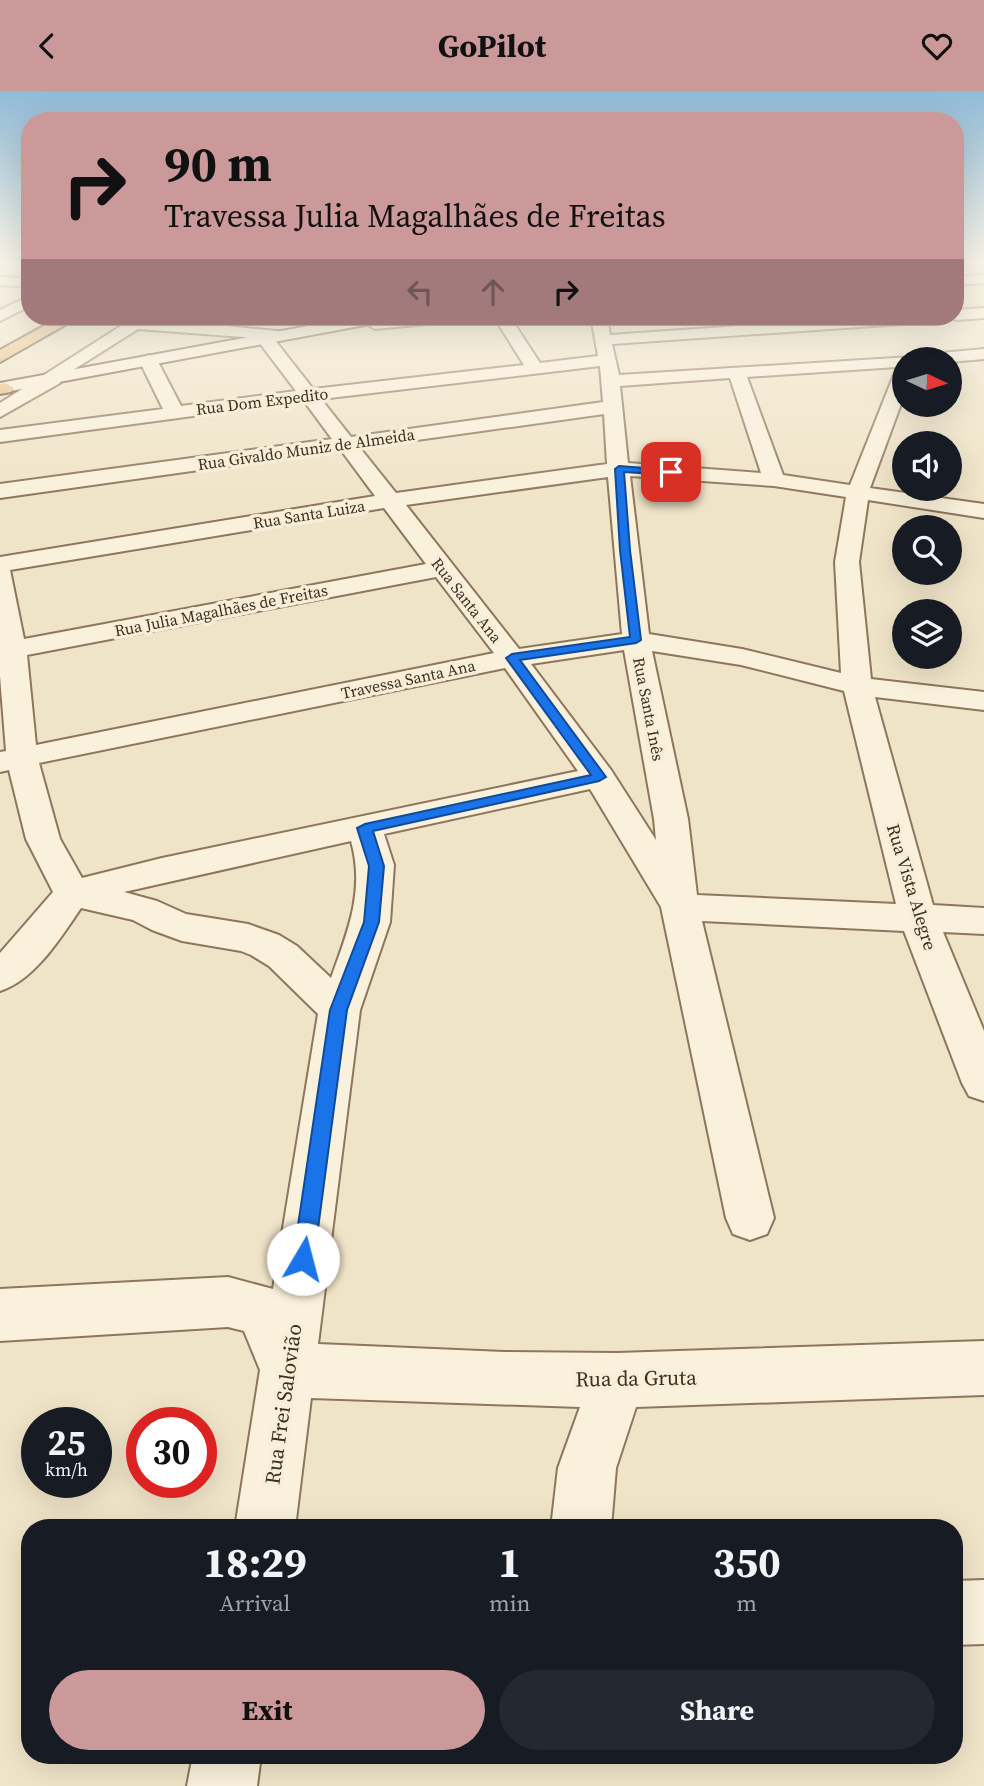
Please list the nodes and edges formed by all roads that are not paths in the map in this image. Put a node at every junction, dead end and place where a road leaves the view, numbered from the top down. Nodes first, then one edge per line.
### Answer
1 (27, 341) edge
2 (109, 341) edge
3 (246, 341) edge
4 (275, 341) edge
5 (517, 341) edge
6 (605, 341) edge
7 (873, 349) dead end
8 (984, 354) edge
9 (0, 356) edge
10 (962, 356) edge
11 (892, 359) edge
12 (148, 360) junction
13 (608, 360) junction
14 (892, 365) edge
15 (534, 367) junction
16 (737, 374) junction
17 (26, 375) junction
18 (54, 377) junction
19 (611, 381) junction
20 (1, 385) edge
21 (892, 393) edge
22 (310, 395) junction
23 (612, 407) junction
24 (0, 411) edge
25 (174, 412) junction
26 (0, 436) edge
27 (346, 444) junction
28 (619, 469) junction
29 (774, 479) junction
30 (0, 490) edge
31 (858, 491) junction
32 (389, 501) junction
33 (984, 511) edge
34 (0, 515) edge
35 (0, 564) edge
36 (442, 568) junction
37 (0, 574) edge
38 (636, 640) junction
39 (6, 651) edge
40 (512, 658) junction
41 (857, 686) junction
42 (984, 701) edge
43 (11, 760) edge
44 (599, 777) junction
45 (365, 828) junction
46 (72, 893) junction
47 (680, 907) junction
48 (918, 918) junction
49 (984, 921) edge
50 (0, 976) edge
51 (339, 1010) junction
52 (984, 1083) edge
53 (750, 1218) dead end
54 (0, 1315) edge
55 (984, 1368) edge
56 (288, 1370) junction
57 (617, 1380) junction
58 (266, 1519) edge
59 (582, 1519) edge
60 (984, 1612) edge
61 (963, 1613) edge
62 (226, 1764) edge
63 (222, 1786) edge

1 - 9 highway
2 - 18 street
3 - 12 street
4 - 22 street, Rua Santa Ana
5 - 15 street
6 - 13 street, Rua Santa Inês
7 - 11 street
8 - 10 street
9 - 17 highway
12 - 18 street
12 - 25 street
13 - 15 street, Rua Dom Expedito
13 - 19 street, Rua Santa Inês
14 - 16 street
15 - 22 street, Rua Dom Expedito
16 - 19 street
16 - 29 street
17 - 18 street
17 - 20 street
18 - 20 street
18 - 24 street
19 - 23 street, Rua Santa Inês
21 - 31 street, Rua Vista Alegre
22 - 25 street, Rua Dom Expedito
22 - 27 street, Rua Santa Ana
23 - 27 street, Rua Givaldo Muniz de Almeida
23 - 28 street, Rua Santa Inês
25 - 26 street, Rua Dom Expedito
27 - 30 street, Rua Givaldo Muniz de Almeida
27 - 32 street, Rua Santa Ana
28 - 29 street
28 - 32 street, Rua Santa Luiza
28 - 38 street, Rua Santa Inês
29 - 31 street
30 - 34 street
31 - 33 street
31 - 41 street, Rua Vista Alegre
32 - 35 street, Rua Santa Luiza
32 - 36 street, Rua Santa Ana
36 - 39 street, Rua Julia Magalhães de Freitas
36 - 40 street, Rua Santa Ana
37 - 39 street
38 - 40 street, Travessa Santa Ana
38 - 41 street, Travessa Santa Ana
38 - 47 street, Rua Santa Inês
39 - 43 street
40 - 43 street, Travessa Santa Ana
40 - 44 street, Rua Santa Ana
41 - 42 street, Travessa Santa Ana
41 - 48 street, Rua Vista Alegre
43 - 46 street
44 - 45 street
44 - 47 street, Rua Santa Ana
45 - 46 street
45 - 51 street, Rua Frei Salovião
46 - 50 street
46 - 51 street
47 - 48 street
47 - 53 street, Rua Santa Inês
48 - 49 street
48 - 52 street, Rua Vista Alegre
51 - 56 street, Rua Frei Salovião
54 - 56 street
55 - 57 street, Rua da Gruta
56 - 57 street, Rua da Gruta
56 - 58 street, Rua Frei Salovião
57 - 59 street
60 - 61 street
62 - 63 street

